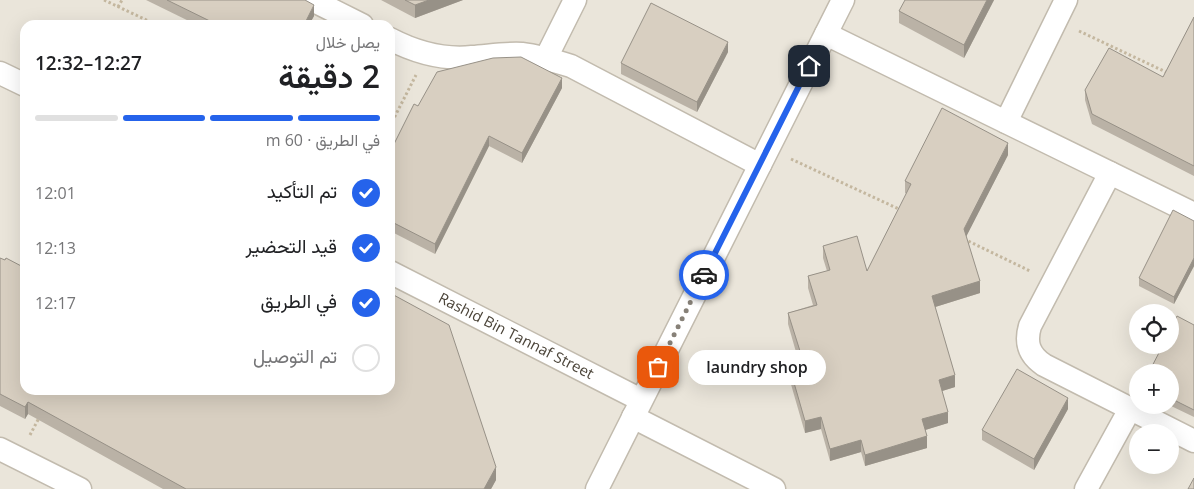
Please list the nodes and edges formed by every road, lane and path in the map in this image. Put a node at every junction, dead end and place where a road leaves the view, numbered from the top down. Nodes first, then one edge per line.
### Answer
1 (104, 0) edge
2 (122, 0) edge
3 (312, 0) edge
4 (575, 0) edge
5 (842, 0) edge
6 (1066, 0) edge
7 (118, 7) junction
8 (146, 20) edge
9 (352, 20) edge
10 (1056, 21) junction
11 (826, 34) junction
12 (395, 42) edge
13 (426, 54) junction
14 (546, 58) junction
15 (0, 73) edge
16 (1177, 77) edge
17 (20, 83) edge
18 (395, 116) edge
19 (1006, 122) junction
20 (764, 157) junction
21 (1110, 173) junction
22 (902, 211) edge
23 (1194, 214) edge
24 (956, 236) edge
25 (395, 275) edge
26 (1054, 281) junction
27 (1129, 408) edge
28 (637, 409) junction
29 (1129, 411) edge
30 (1140, 414) edge
31 (40, 416) edge
32 (1194, 441) edge
33 (9, 453) edge
34 (80, 489) edge
35 (597, 489) edge
36 (774, 489) edge
37 (1086, 489) edge

1 - 7 path
2 - 7 path
3 - 9 street
4 - 14 street
5 - 11 street
6 - 10 street
7 - 8 path
10 - 16 path
10 - 19 street
11 - 19 street
11 - 20 street
12 - 13 street
13 - 14 street
13 - 18 path
14 - 20 street
15 - 17 street
19 - 21 street
20 - 22 path
20 - 28 street
21 - 23 street
21 - 26 street
24 - 26 path
25 - 28 street, Rashid Bin Tannaf Street
26 - 27 street
28 - 35 street
28 - 36 street, Rashid Bin Tannaf Street
29 - 37 street
30 - 32 street
31 - 33 path
33 - 34 street

